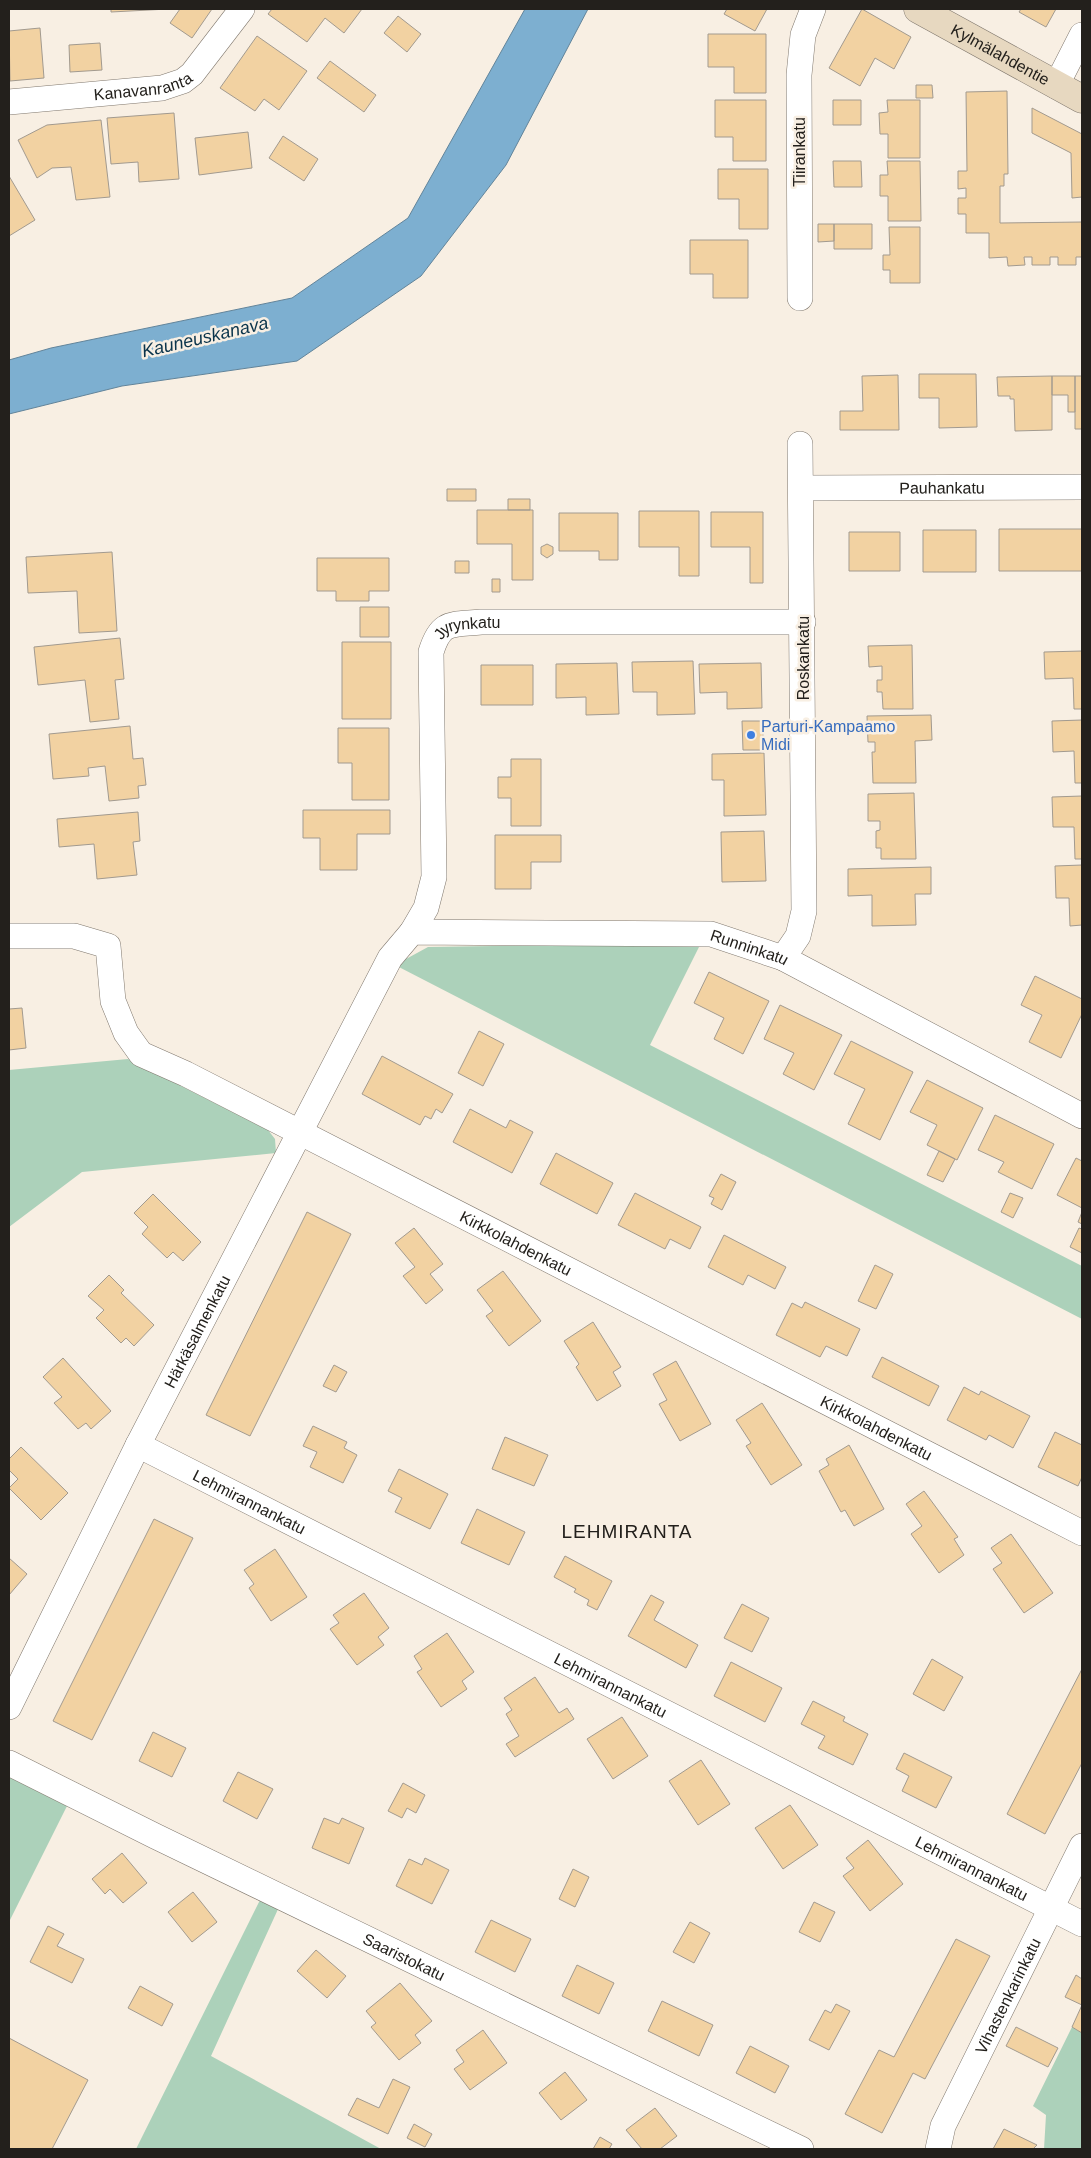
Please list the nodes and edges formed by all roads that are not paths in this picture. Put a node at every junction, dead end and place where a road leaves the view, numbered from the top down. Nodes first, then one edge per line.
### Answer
1 (242, 9) edge
2 (813, 9) edge
3 (918, 9) edge
4 (1082, 35) edge
5 (1056, 86) junction
6 (1082, 99) edge
7 (9, 102) edge
8 (800, 298) dead end
9 (800, 444) dead end
10 (1082, 487) edge
11 (802, 488) junction
12 (802, 622) junction
13 (412, 932) junction
14 (9, 936) edge
15 (783, 958) junction
16 (1082, 1115) edge
17 (300, 1132) junction
18 (138, 1446) junction
19 (1082, 1533) edge
20 (9, 1707) edge
21 (9, 1763) edge
22 (1082, 1846) edge
23 (1050, 1908) junction
24 (1082, 1924) edge
25 (801, 2149) edge
26 (938, 2149) edge

1 - 7 street, Kanavanranta
2 - 8 street, Tiirankatu
3 - 5 street, Kylmälahdentie
4 - 5 street
5 - 6 street, Kylmälahdentie
9 - 11 street, Roskankatu
10 - 11 street, Pauhankatu
11 - 12 street, Roskankatu
12 - 13 street, Jyrynkatu
12 - 15 street, Roskankatu
13 - 15 street, Runninkatu
13 - 17 street, Härkäsalmenkatu
14 - 17 street, Kirkkolahdenkatu
15 - 16 street, Runninkatu
17 - 18 street, Härkäsalmenkatu
17 - 19 street, Kirkkolahdenkatu
18 - 20 street, Härkäsalmenkatu
18 - 23 street, Lehmirannankatu
21 - 25 street, Saaristokatu
22 - 23 street, Vihastenkarinkatu
23 - 24 street, Lehmirannankatu
23 - 26 street, Vihastenkarinkatu

